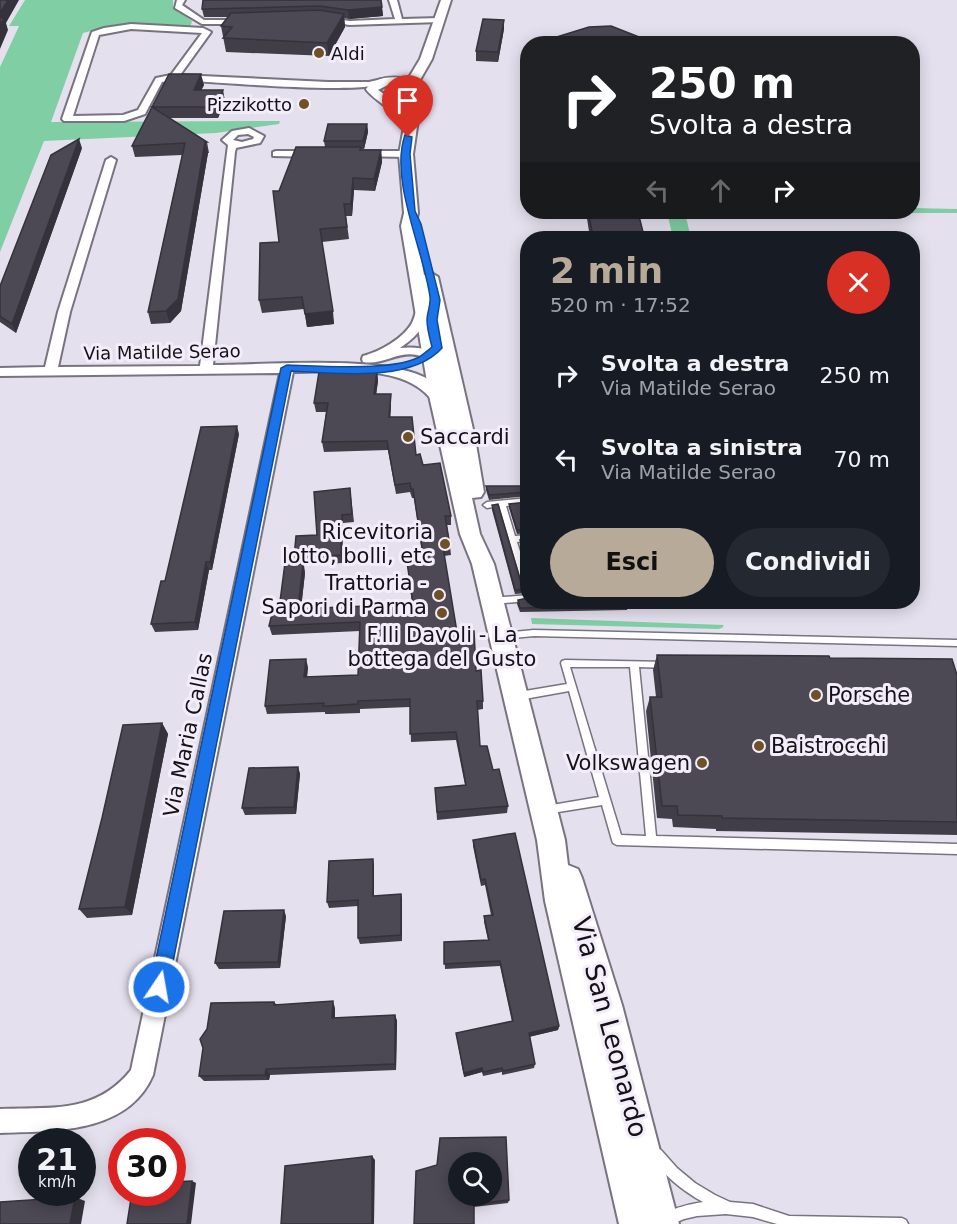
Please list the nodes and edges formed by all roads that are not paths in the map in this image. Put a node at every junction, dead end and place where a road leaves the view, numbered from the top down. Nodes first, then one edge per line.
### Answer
1 (181, 0) edge
2 (393, 0) edge
3 (446, 0) edge
4 (312, 19) edge
5 (440, 20) junction
6 (257, 21) edge
7 (399, 21) junction
8 (426, 59) junction
9 (174, 77) junction
10 (385, 82) junction
11 (328, 85) junction
12 (413, 90) junction
13 (377, 95) junction
14 (411, 119) junction
15 (238, 145) dead end
16 (276, 154) dead end
17 (323, 154) edge
18 (347, 154) edge
19 (406, 154) junction
20 (111, 160) dead end
21 (428, 306) junction
22 (430, 355) junction
23 (369, 364) junction
24 (287, 368) junction
25 (206, 369) junction
26 (0, 372) edge
27 (50, 372) junction
28 (439, 400) junction
29 (465, 438) junction
30 (520, 502) edge
31 (502, 503) junction
32 (488, 505) dead end
33 (520, 538) edge
34 (512, 539) junction
35 (483, 564) junction
36 (520, 564) edge
37 (520, 599) edge
38 (492, 601) junction
39 (501, 636) junction
40 (957, 643) edge
41 (634, 664) junction
42 (680, 664) edge
43 (572, 687) junction
44 (516, 696) junction
45 (605, 800) junction
46 (546, 821) junction
47 (651, 841) junction
48 (957, 849) edge
49 (632, 1104) junction
50 (0, 1121) edge
51 (733, 1209) junction
52 (648, 1221) edge
53 (783, 1223) edge
54 (902, 1224) edge

1 - 6 street
2 - 7 street
3 - 5 main road
4 - 7 street
5 - 7 street
5 - 8 main road
8 - 10 main road
8 - 12 main road
9 - 9 street
9 - 11 street
10 - 11 street
10 - 12 main road
10 - 13 main road
11 - 13 street
12 - 13 main road
12 - 14 main road, Via San Leonardo
13 - 14 main road
14 - 19 main road, Via San Leonardo
15 - 25 street
16 - 17 street
18 - 19 street
19 - 21 main road, Via San Leonardo
20 - 27 street
21 - 22 main road, Via San Leonardo
21 - 23 street, Via Matilde Serao
21 - 29 main road, Via San Leonardo
22 - 23 street, Via Matilde Serao
22 - 28 main road, Via San Leonardo
22 - 29 street
23 - 24 street, Via Matilde Serao
23 - 28 street, Via Matilde Serao
24 - 25 street, Via Matilde Serao
24 - 50 street, Via Maria Callas
25 - 27 street, Via Matilde Serao
26 - 27 street, Via Matilde Serao
28 - 35 main road, Via San Leonardo
29 - 35 main road, Via San Leonardo
30 - 31 lane
31 - 32 lane
31 - 34 lane
33 - 34 lane
34 - 36 lane
35 - 38 main road, Via San Leonardo
37 - 38 lane
38 - 39 main road, Via San Leonardo
39 - 40 lane
39 - 44 main road, Via San Leonardo
41 - 42 lane
41 - 43 lane
41 - 47 lane
43 - 44 lane
43 - 45 lane
44 - 46 main road, Via San Leonardo
45 - 46 lane
45 - 47 lane
46 - 49 main road, Via San Leonardo
46 - 52 main road, Via San Leonardo
47 - 48 lane
49 - 51 lane
49 - 52 main road, Via San Leonardo
51 - 52 lane
51 - 53 lane
53 - 54 lane

